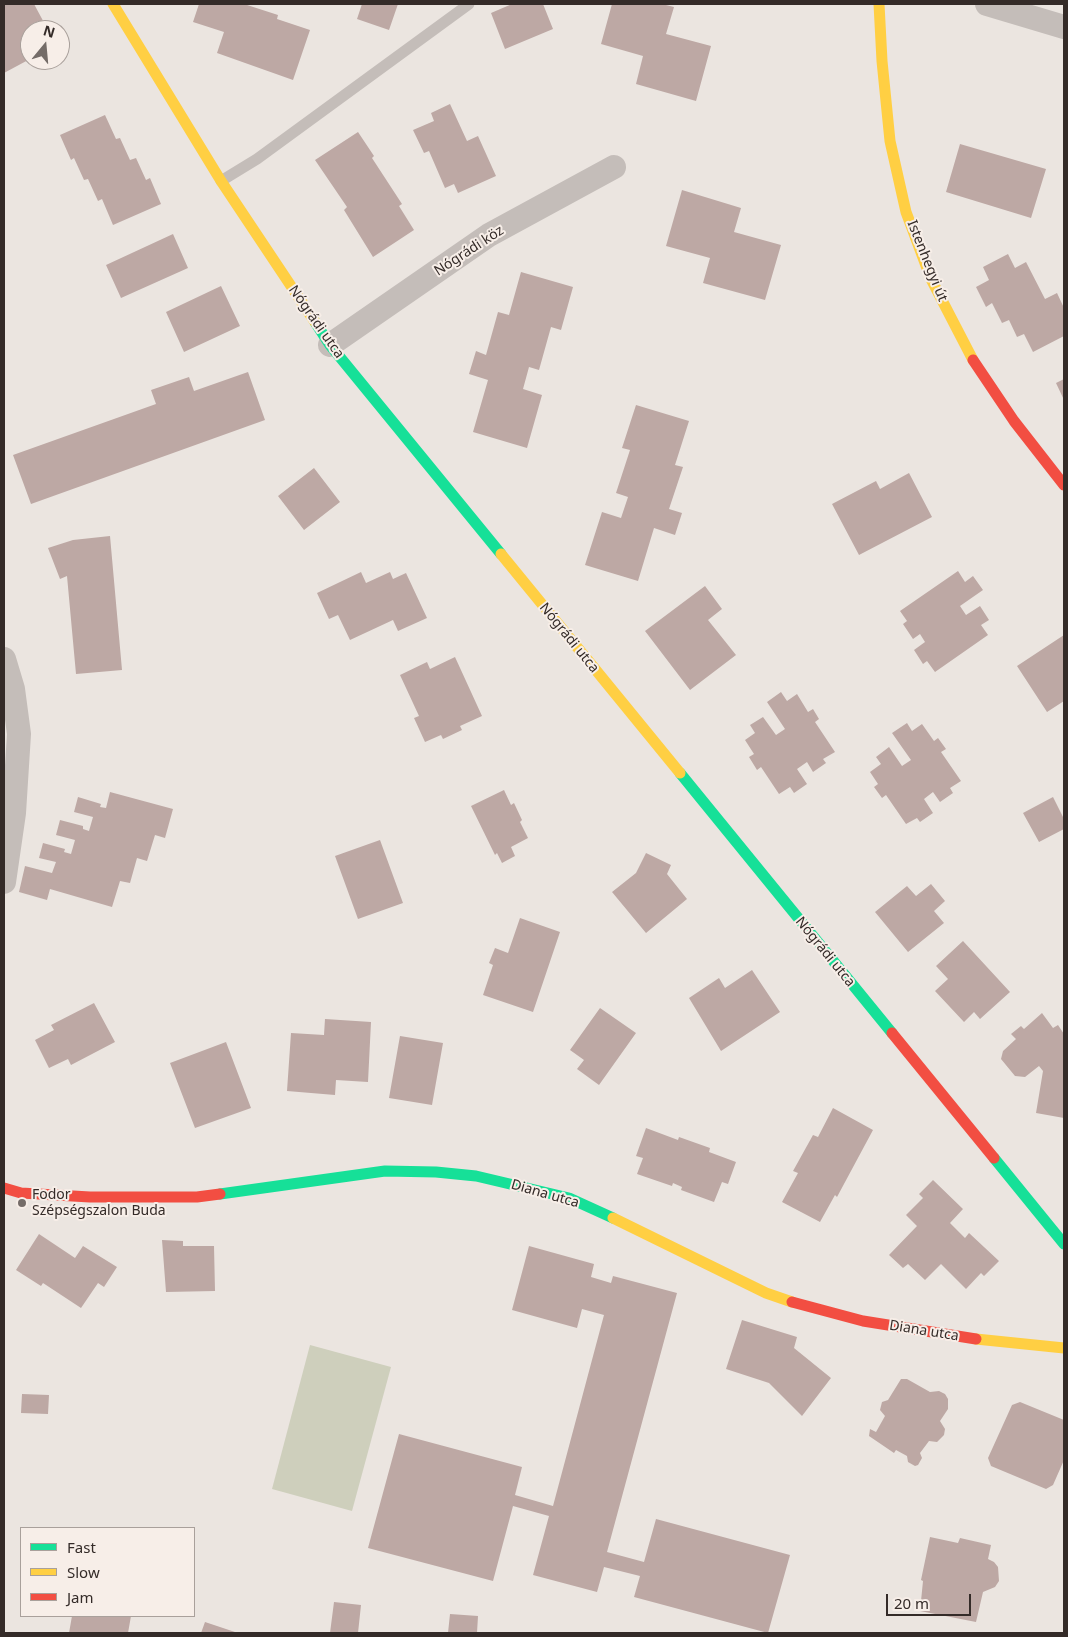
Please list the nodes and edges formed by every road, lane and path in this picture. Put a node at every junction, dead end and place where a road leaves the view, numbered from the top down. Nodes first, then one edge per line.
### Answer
1 (113, 4) edge
2 (469, 4) edge
3 (880, 4) edge
4 (987, 4) edge
5 (1064, 27) edge
6 (614, 167) dead end
7 (221, 181) junction
8 (330, 345) junction
9 (1064, 485) edge
10 (4, 659) edge
11 (4, 882) edge
12 (4, 1188) edge
13 (1064, 1244) edge
14 (1064, 1348) edge

1 - 7 street, Nógrádi utca
2 - 7 lane
3 - 9 street, Istenhegyi út
4 - 5 street
6 - 8 street, Nógrádi köz
7 - 8 street, Nógrádi utca
8 - 13 street, Nógrádi utca
10 - 11 street
12 - 14 street, Diana utca

